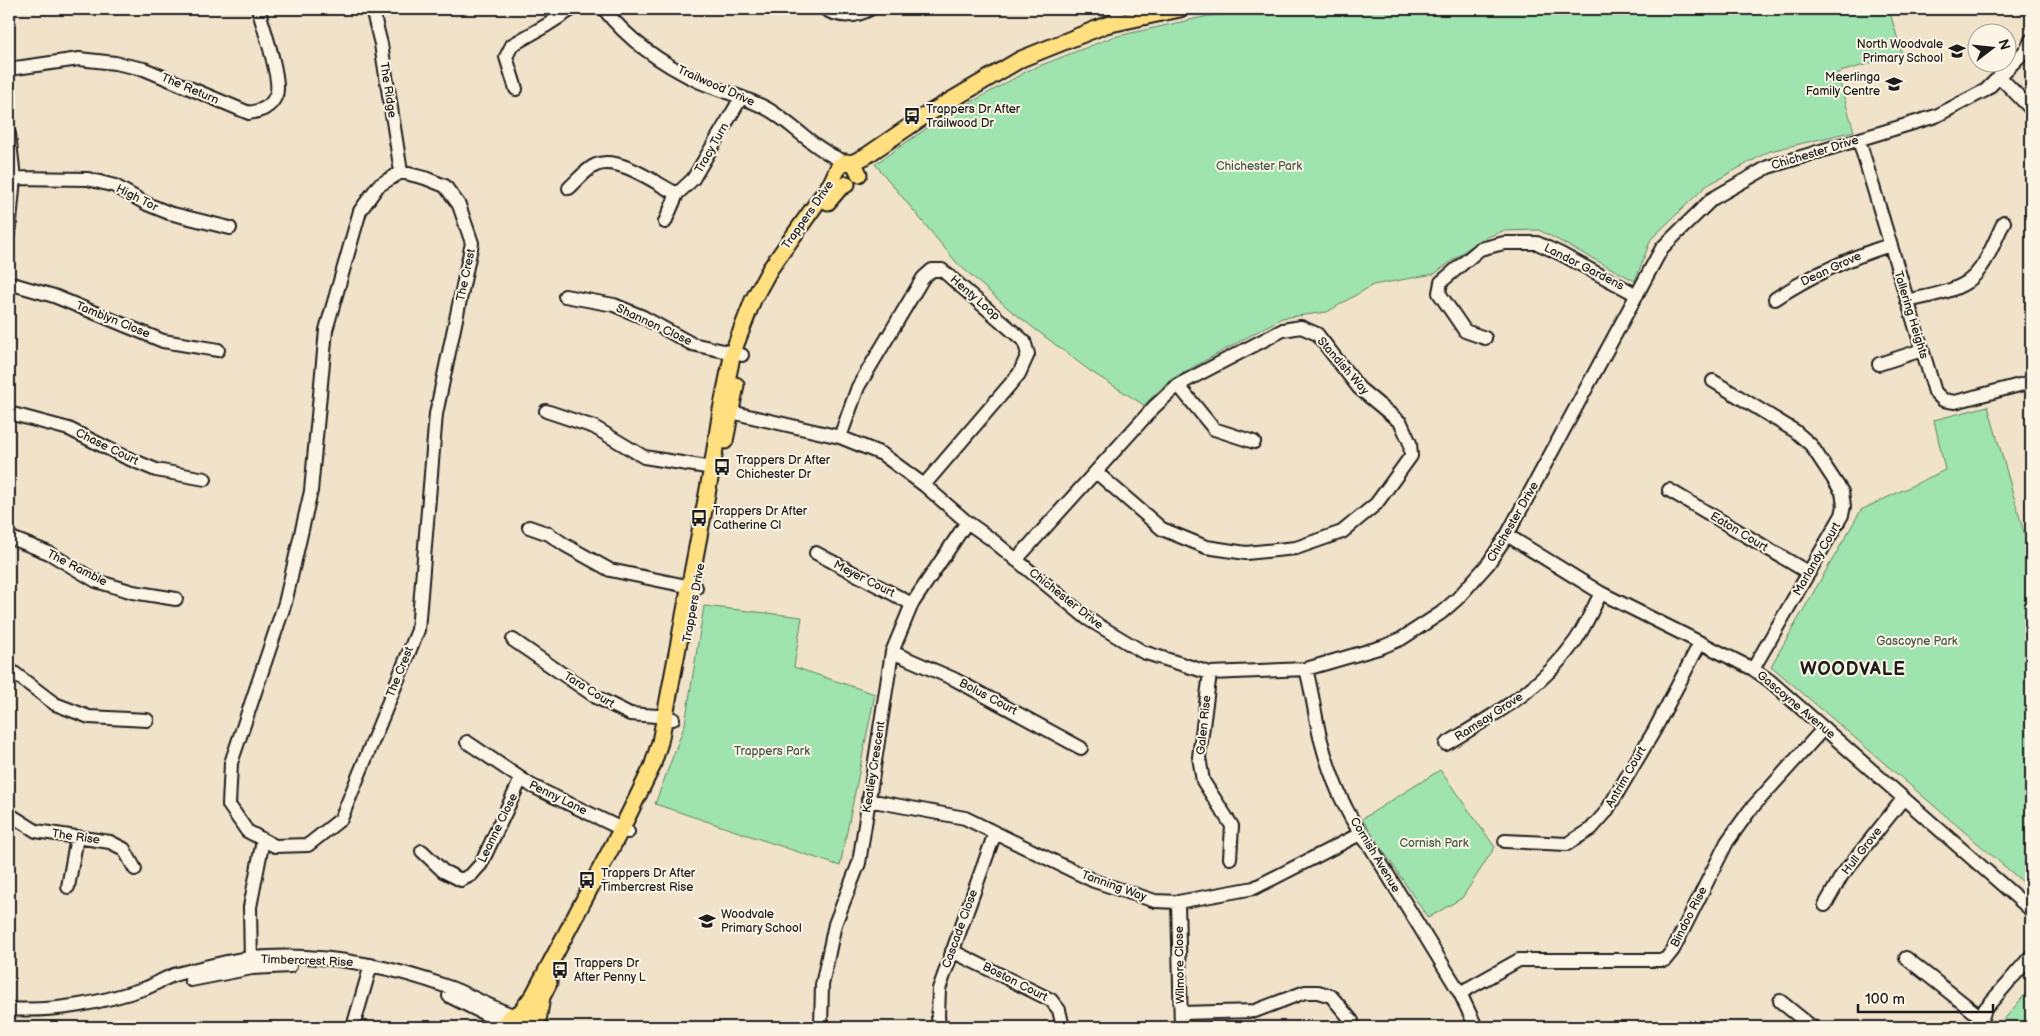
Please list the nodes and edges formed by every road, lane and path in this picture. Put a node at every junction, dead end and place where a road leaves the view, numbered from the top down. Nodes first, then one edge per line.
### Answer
1 (258, 9) edge
2 (372, 9) edge
3 (572, 9) edge
4 (604, 9) edge
5 (825, 9) edge
6 (870, 9) edge
7 (1180, 9) edge
8 (1118, 16) edge
9 (2031, 40) edge
10 (9, 69) edge
11 (1999, 76) junction
12 (516, 89) dead end
13 (741, 98) junction
14 (2031, 110) edge
15 (9, 134) edge
16 (1858, 140) junction
17 (844, 169) junction
18 (400, 172) junction
19 (14, 178) junction
20 (569, 188) dead end
21 (677, 194) junction
22 (666, 222) dead end
23 (2004, 222) dead end
24 (230, 228) dead end
25 (9, 232) edge
26 (1890, 245) junction
27 (9, 283) edge
28 (1638, 295) junction
29 (565, 296) dead end
30 (1775, 299) dead end
31 (1907, 301) junction
32 (1485, 338) dead end
33 (218, 350) dead end
34 (1922, 350) junction
35 (738, 353) junction
36 (1879, 364) dead end
37 (1713, 381) dead end
38 (2031, 382) edge
39 (1178, 385) junction
40 (546, 411) dead end
41 (726, 411) junction
42 (9, 413) edge
43 (840, 437) junction
44 (1254, 442) dead end
45 (716, 469) junction
46 (1096, 472) junction
47 (205, 479) dead end
48 (924, 485) junction
49 (1669, 490) dead end
50 (967, 522) junction
51 (529, 527) dead end
52 (1507, 535) junction
53 (9, 537) edge
54 (816, 554) dead end
55 (1016, 560) junction
56 (1809, 573) junction
57 (693, 587) junction
58 (1602, 593) junction
59 (176, 598) dead end
60 (912, 604) junction
61 (513, 640) dead end
62 (1700, 643) junction
63 (892, 652) junction
64 (9, 669) edge
65 (1306, 669) junction
66 (1753, 669) junction
67 (1210, 673) junction
68 (669, 718) junction
69 (147, 720) dead end
70 (1824, 728) junction
71 (467, 742) dead end
72 (1446, 744) dead end
73 (1081, 748) dead end
74 (522, 779) junction
75 (1903, 799) junction
76 (868, 800) junction
77 (9, 814) edge
78 (625, 830) junction
79 (995, 833) junction
80 (1360, 834) junction
81 (77, 837) junction
82 (263, 840) junction
83 (1505, 841) dead end
84 (422, 851) dead end
85 (1230, 858) dead end
86 (135, 869) dead end
87 (68, 887) dead end
88 (1178, 902) junction
89 (1825, 905) dead end
90 (2030, 908) edge
91 (952, 951) junction
92 (2031, 956) edge
93 (1906, 958) dead end
94 (251, 963) junction
95 (370, 968) junction
96 (2031, 969) edge
97 (1460, 994) junction
98 (1780, 1001) dead end
99 (9, 1009) edge
100 (1181, 1013) junction
101 (516, 1014) junction
102 (9, 1018) edge
103 (1352, 1021) dead end
104 (1978, 1023) edge
105 (354, 1027) edge
106 (503, 1027) edge
107 (537, 1027) edge
108 (822, 1027) edge
109 (939, 1027) edge
110 (1063, 1027) edge
111 (1181, 1027) edge
112 (1476, 1027) edge
113 (1812, 1027) edge

1 - 10 street, The Return
2 - 18 street, The Ridge
3 - 12 street
4 - 13 street, Trailwood Drive
5 - 6 street
7 - 8 main road, Trappers Drive
8 - 17 main road, Trappers Drive
9 - 11 street, Chichester Drive
11 - 14 street
11 - 16 street, Chichester Drive
13 - 17 street, Trailwood Drive
13 - 21 street, Tracy Turn
15 - 19 street
16 - 26 street, Tallering Heights
16 - 28 street, Chichester Drive
17 - 35 main road, Trappers Drive
18 - 82 street, The Crest
18 - 82 street, The Crest
19 - 24 street, High Tor
19 - 25 street
20 - 21 street
21 - 22 street, Tracy Turn
23 - 31 street
26 - 30 street, Dean Grove
26 - 31 street, Tallering Heights
27 - 33 street, Tamblyn Close
28 - 32 street, Landor Gardens
28 - 52 street, Chichester Drive
29 - 35 street, Shannon Close
31 - 34 street, Tallering Heights
34 - 36 street
34 - 38 street, Tallering Heights
35 - 41 main road, Trappers Drive
37 - 56 street, Marlandy Court
39 - 44 street
39 - 46 street, Standish Way
39 - 46 street, Standish Way
40 - 45 street
41 - 43 street, Chichester Drive
41 - 45 main road, Trappers Drive
42 - 47 street, Chase Court
43 - 48 street, Chichester Drive
43 - 48 street, Henty Loop
45 - 57 main road, Trappers Drive
46 - 55 street, Standish Way
48 - 50 street, Chichester Drive
49 - 56 street, Eaton Court
50 - 55 street, Chichester Drive
50 - 60 street, Keatley Crescent
51 - 57 street
52 - 58 street, Gascoyne Avenue
52 - 65 street, Chichester Drive
53 - 59 street, The Ramble
54 - 60 street, Meyer Court
55 - 67 street, Chichester Drive
56 - 66 street, Marlandy Court
57 - 68 main road, Trappers Drive
58 - 62 street, Gascoyne Avenue
58 - 72 street, Ramsay Grove
60 - 63 street, Keatley Crescent
61 - 68 street, Tara Court
62 - 66 street, Gascoyne Avenue
62 - 83 street, Antrim Court
63 - 73 street, Bolus Court
63 - 76 street, Keatley Crescent
64 - 69 street
65 - 67 street, Chichester Drive
65 - 80 street, Cornish Avenue
66 - 70 street, Gascoyne Avenue
67 - 85 street, Galen Rise
68 - 78 main road, Trappers Drive
70 - 75 street, Gascoyne Avenue
70 - 97 street, Bindoo Rise
71 - 74 street, Penny Lane
74 - 78 street, Penny Lane
74 - 84 street, Leanne Close
75 - 89 street, Hull Grove
75 - 90 street, Gascoyne Avenue
76 - 79 street, Tanning Way
76 - 108 street, Keatley Crescent
77 - 81 street, The Rise
78 - 101 main road, Trappers Drive
78 - 107 main road, Trappers Drive
79 - 88 street, Tanning Way
79 - 91 street, Cascade Close
80 - 88 street, Tanning Way
80 - 97 street, Cornish Avenue
81 - 86 street, The Rise
81 - 87 street
82 - 94 street
88 - 100 street, Wilmore Close
91 - 109 street, Cascade Close
91 - 110 street, Boston Court
92 - 104 street
93 - 104 street
94 - 95 street, Timbercrest Rise
94 - 99 street, Timbercrest Rise
94 - 102 street, Timbercrest Rise
95 - 101 street, Timbercrest Rise
95 - 105 street
95 - 106 street, Timbercrest Rise
96 - 104 street
97 - 112 street, Cornish Avenue
98 - 113 street
100 - 103 street
100 - 111 street, Wilmore Close
101 - 106 main road, Trappers Drive
101 - 107 main road

